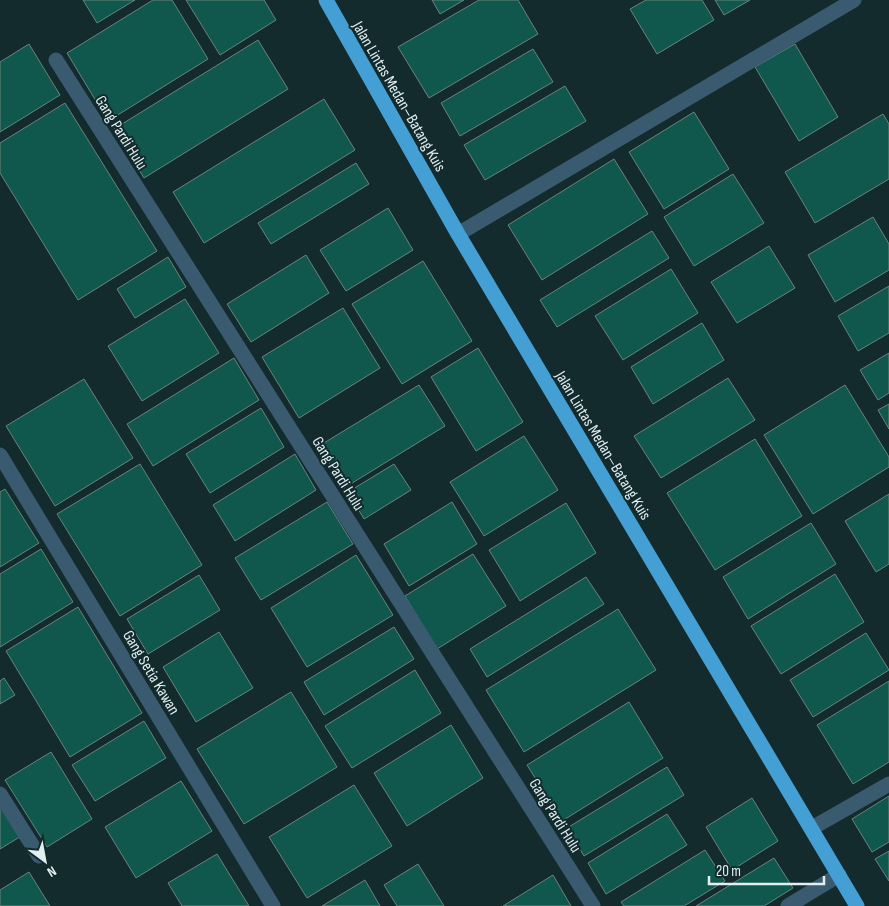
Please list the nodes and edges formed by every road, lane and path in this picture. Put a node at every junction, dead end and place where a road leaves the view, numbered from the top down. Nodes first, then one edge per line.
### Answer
1 (326, 0) edge
2 (854, 0) edge
3 (56, 60) dead end
4 (458, 234) junction
5 (0, 455) edge
6 (889, 784) edge
7 (0, 794) edge
8 (812, 828) junction
9 (39, 856) dead end
10 (839, 874) junction
11 (273, 906) edge
12 (593, 906) edge
13 (788, 906) edge
14 (857, 906) edge

1 - 4 highway, Jalan Lintas Medan–Batang Kuis
2 - 4 street
3 - 12 street, Gang Pardi Hulu
4 - 8 highway, Jalan Lintas Medan–Batang Kuis
5 - 11 street, Gang Setia Kawan
6 - 8 street
7 - 9 street
8 - 10 highway, Jalan Lintas Medan–Batang Kuis
10 - 13 street
10 - 14 highway, Jalan Lintas Medan–Batang Kuis

